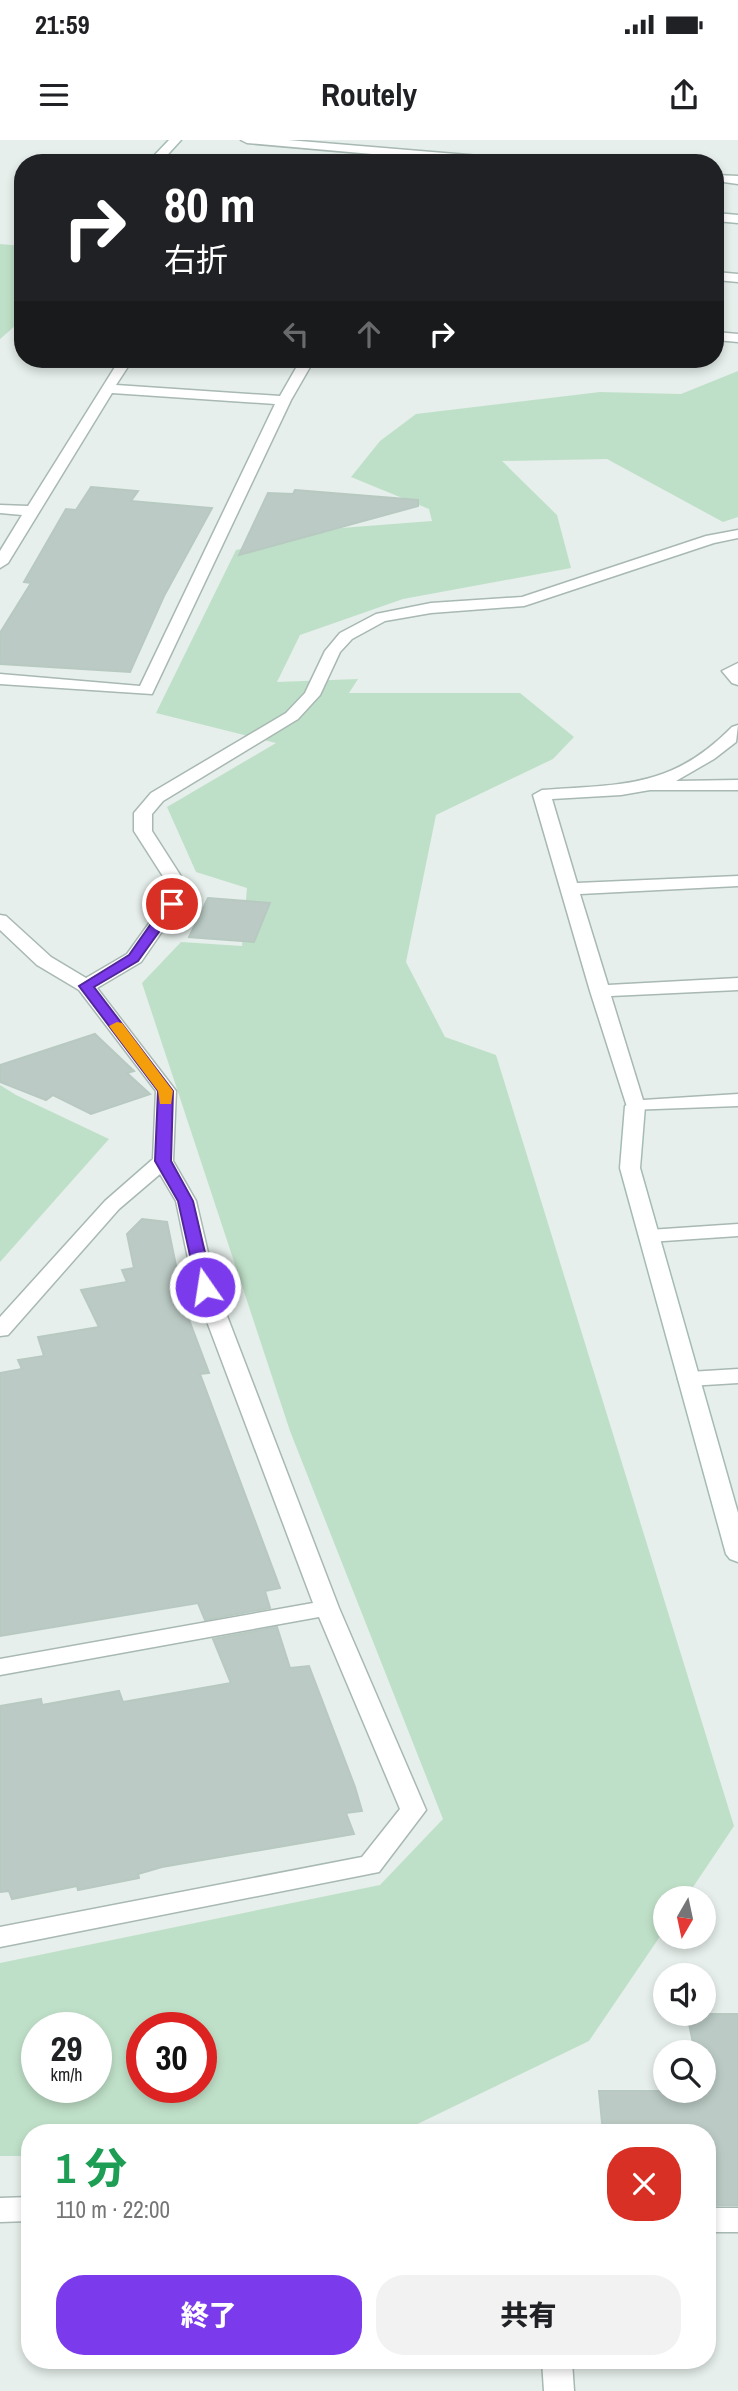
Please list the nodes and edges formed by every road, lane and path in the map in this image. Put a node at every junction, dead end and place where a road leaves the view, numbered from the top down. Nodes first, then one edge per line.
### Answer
1 (175, 140) edge
2 (247, 140) edge
3 (314, 143) edge
4 (378, 152) joint
5 (162, 154) edge
6 (403, 154) edge
7 (120, 368) edge
8 (303, 368) edge
9 (108, 388) junction
10 (284, 400) junction
11 (0, 509) edge
12 (31, 510) junction
13 (738, 534) edge
14 (0, 564) edge
15 (738, 668) edge
16 (0, 679) edge
17 (738, 680) edge
18 (738, 730) edge
19 (738, 785) edge
20 (647, 786) junction
21 (738, 881) edge
22 (570, 889) junction
23 (0, 920) edge
24 (738, 984) edge
25 (86, 986) junction
26 (599, 990) junction
27 (738, 1100) edge
28 (635, 1106) junction
29 (163, 1161) junction
30 (738, 1230) edge
31 (649, 1236) junction
32 (0, 1330) edge
33 (738, 1376) edge
34 (689, 1379) junction
35 (736, 1541) edge
36 (327, 1608) junction
37 (0, 1667) edge
38 (0, 1937) edge
39 (21, 2209) edge
40 (0, 2210) edge
41 (716, 2220) edge
42 (738, 2220) edge
43 (558, 2369) edge
44 (559, 2391) edge

1 - 5 street
2 - 3 street
3 - 4 street
4 - 6 street
7 - 9 street
8 - 10 street
9 - 10 street
9 - 12 street
10 - 16 street
11 - 12 street
12 - 14 street
13 - 25 street
15 - 17 street
18 - 20 street
19 - 20 street
20 - 22 street
21 - 22 street
22 - 26 street
23 - 25 street
24 - 26 street
25 - 29 street
26 - 28 street
27 - 28 street
28 - 31 street
29 - 32 street
29 - 36 street
30 - 31 street
31 - 34 street
33 - 34 street
34 - 35 street
36 - 37 street
36 - 38 street
39 - 40 street
41 - 42 street
43 - 44 street

